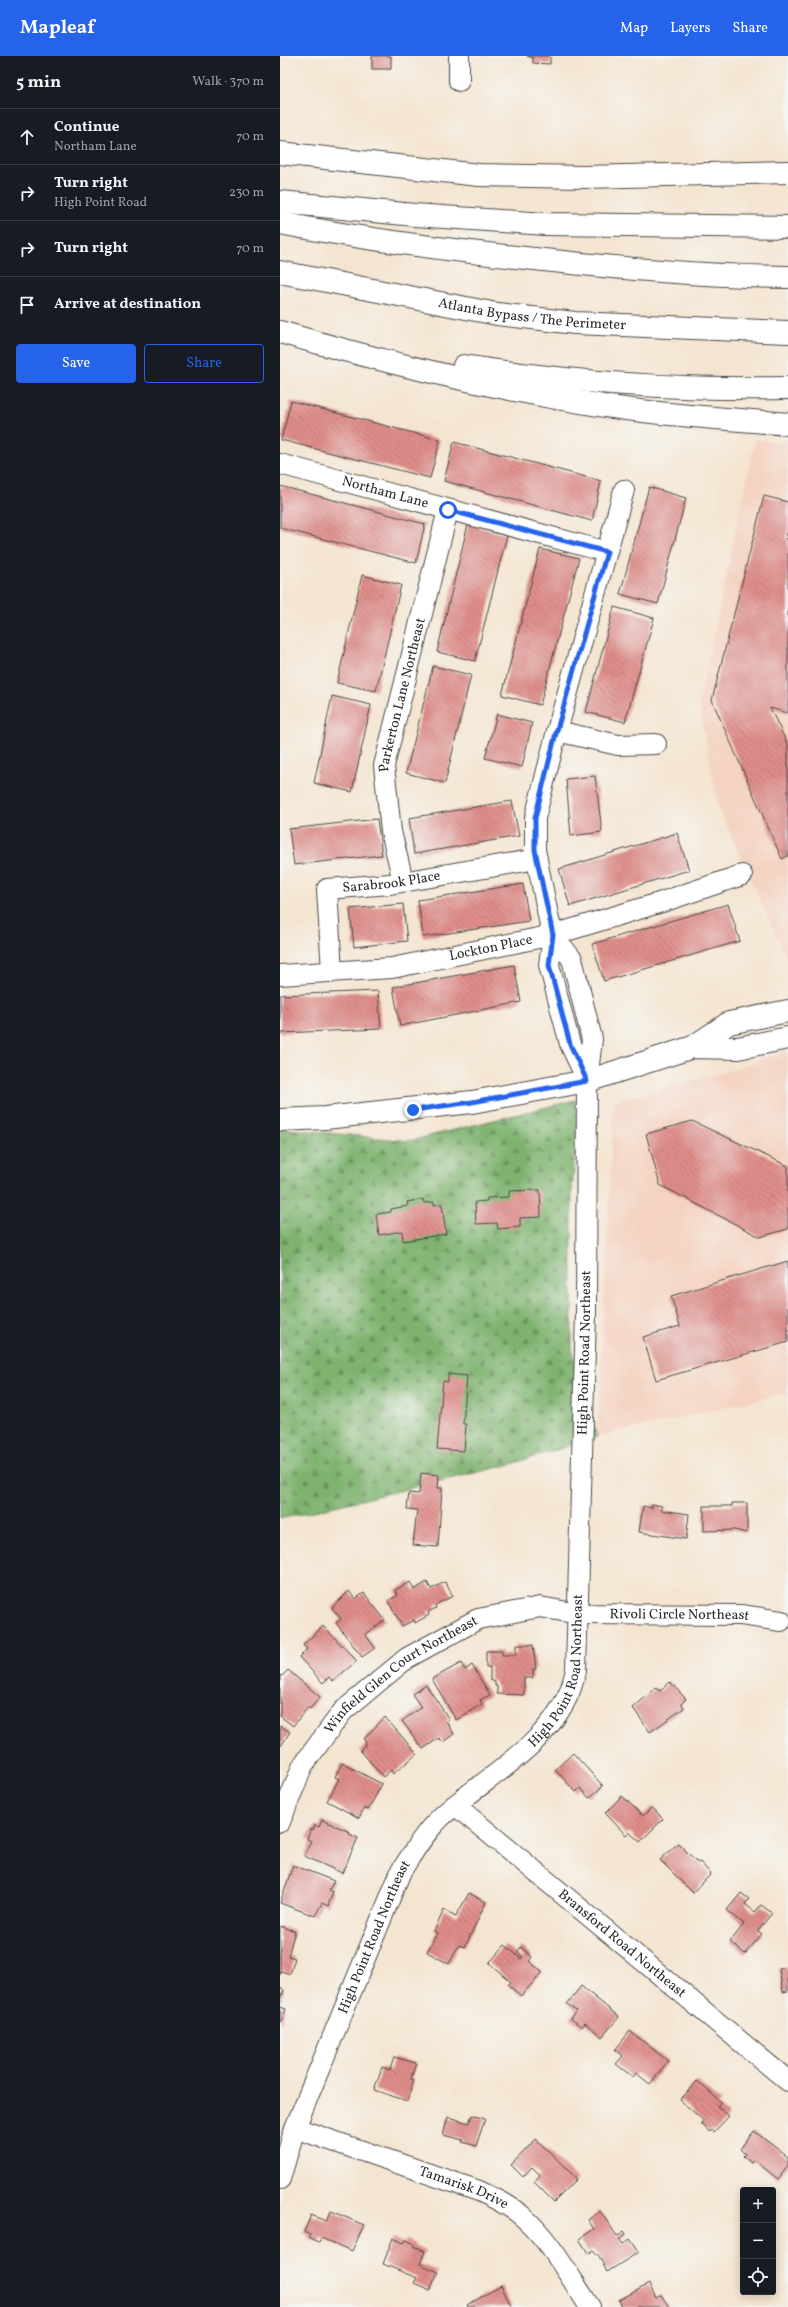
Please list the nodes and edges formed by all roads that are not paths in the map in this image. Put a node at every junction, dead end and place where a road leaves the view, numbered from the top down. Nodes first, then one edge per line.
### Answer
1 (459, 56) edge
2 (459, 81) dead end
3 (280, 153) edge
4 (788, 162) edge
5 (788, 172) edge
6 (690, 175) junction
7 (280, 202) edge
8 (280, 223) edge
9 (788, 227) edge
10 (280, 272) edge
11 (788, 277) edge
12 (280, 326) edge
13 (280, 332) edge
14 (788, 332) edge
15 (788, 388) edge
16 (788, 424) edge
17 (280, 464) edge
18 (624, 490) dead end
19 (448, 510) junction
20 (607, 552) junction
21 (557, 731) junction
22 (656, 744) dead end
23 (537, 859) junction
24 (742, 875) dead end
25 (403, 881) junction
26 (553, 935) junction
27 (332, 972) junction
28 (280, 975) edge
29 (788, 1011) edge
30 (788, 1038) edge
31 (693, 1047) junction
32 (587, 1081) junction
33 (280, 1120) edge
34 (579, 1614) junction
35 (781, 1621) dead end
36 (455, 1805) junction
37 (280, 1822) edge
38 (788, 2081) edge
39 (295, 2128) junction
40 (280, 2179) edge
41 (590, 2307) edge

1 - 2 street
3 - 6 main road
4 - 6 main road
5 - 6 main road
7 - 9 main road
8 - 11 main road
10 - 14 main road, Atlanta Bypass / The Perimeter
12 - 15 main road
13 - 16 main road
17 - 19 street, Northam Lane
18 - 20 street
19 - 20 street, Northam Lane
19 - 25 street, Parkerton Lane Northeast
20 - 21 street
21 - 22 street
21 - 23 street
23 - 25 street, Sarabrook Place
23 - 26 street
24 - 26 street, Lockton Place
25 - 27 street, Sarabrook Place
26 - 27 street, Lockton Place
26 - 32 street, High Point Road Northeast
27 - 28 street, Lockton Place
29 - 31 main road
30 - 31 main road
31 - 32 main road
32 - 33 main road
32 - 34 street, High Point Road Northeast
34 - 35 street, Rivoli Circle Northeast
34 - 36 street, High Point Road Northeast
34 - 37 street, Winfield Glen Court Northeast
36 - 38 street, Bransford Road Northeast
36 - 39 street, High Point Road Northeast
39 - 40 street, High Point Road Northeast
39 - 41 street, Tamarisk Drive

